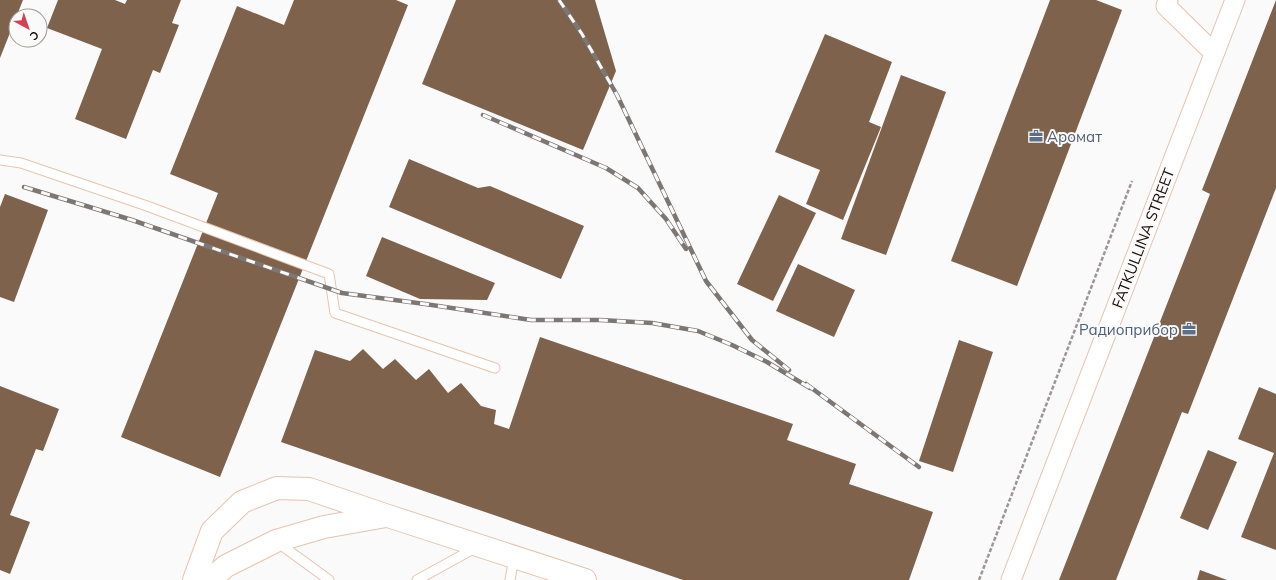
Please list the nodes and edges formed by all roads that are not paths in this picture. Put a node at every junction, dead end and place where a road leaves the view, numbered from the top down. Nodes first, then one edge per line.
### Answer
1 (1168, 0) edge
2 (1235, 0) edge
3 (1214, 53) junction
4 (0, 160) edge
5 (494, 368) dead end
6 (388, 516) junction
7 (276, 541) junction
8 (479, 545) junction
9 (514, 557) junction
10 (578, 579) edge
11 (194, 580) edge
12 (210, 580) edge
13 (328, 580) edge
14 (417, 580) edge
15 (510, 580) edge
16 (1011, 580) edge

1 - 3 street
2 - 3 street, FATKULLINA STREET
3 - 16 street, FATKULLINA STREET
4 - 5 lane
6 - 7 street
6 - 8 street
6 - 11 street
7 - 12 street
7 - 13 lane
8 - 9 street
8 - 14 lane
9 - 10 street
9 - 15 lane

